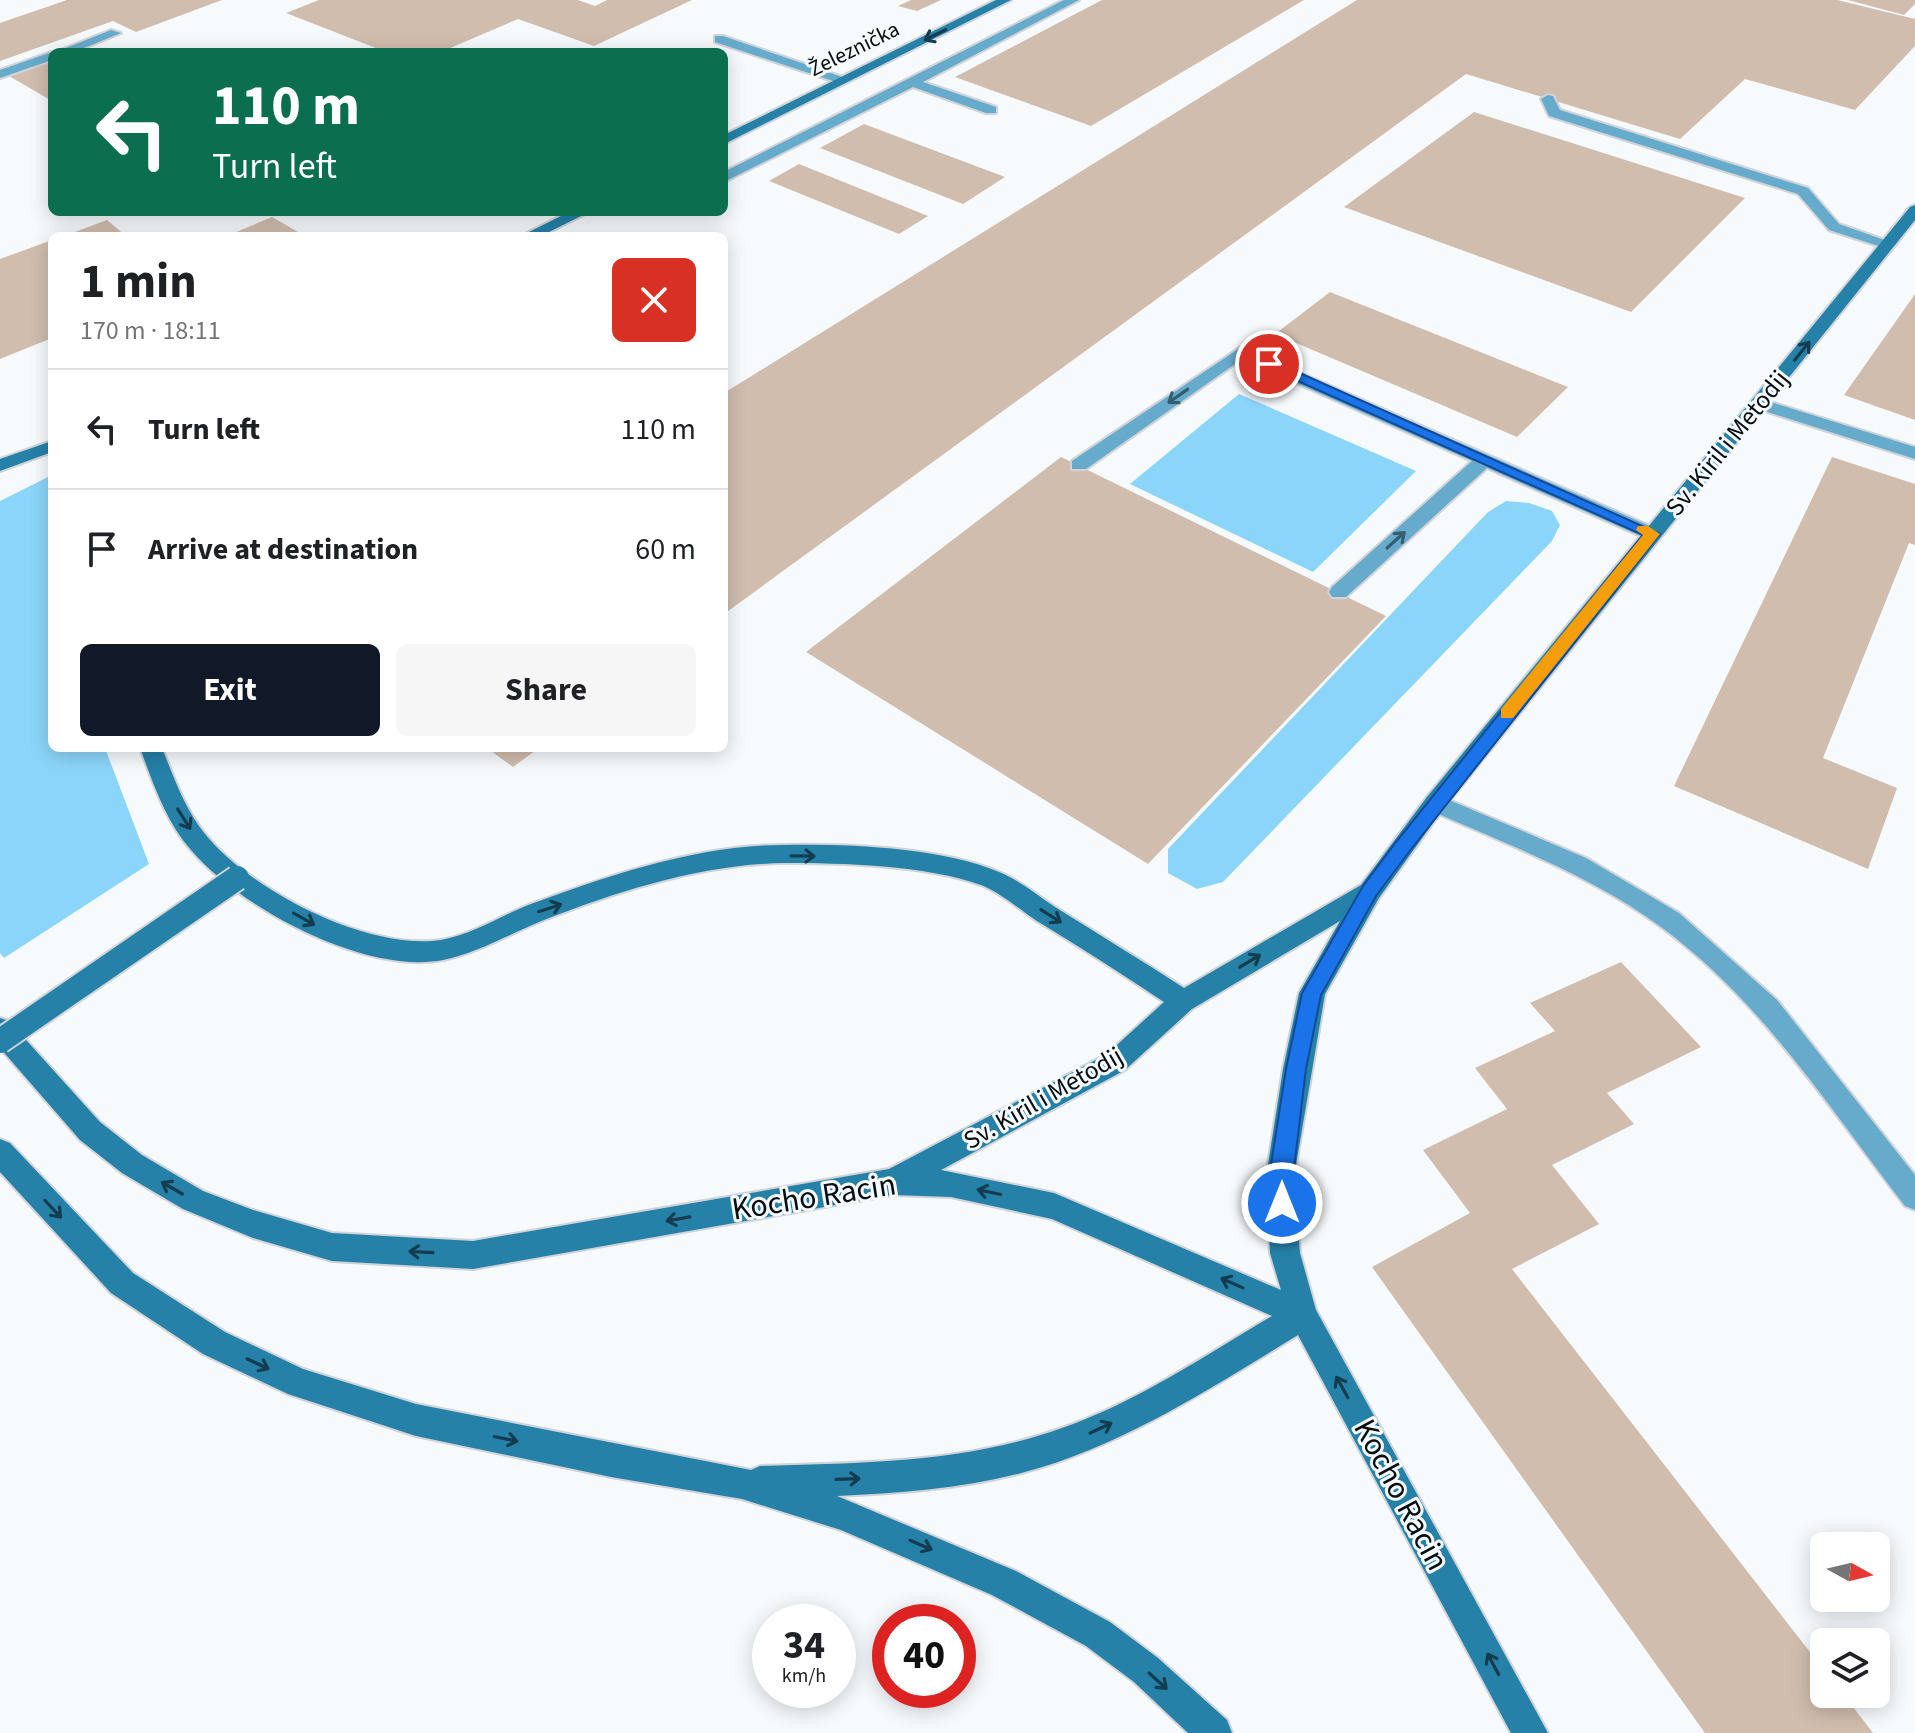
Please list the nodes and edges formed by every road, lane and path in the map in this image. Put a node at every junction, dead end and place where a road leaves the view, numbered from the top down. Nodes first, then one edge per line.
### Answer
1 (1005, 0) edge
2 (1073, 0) edge
3 (115, 33) dead end
4 (719, 39) dead end
5 (73, 48) edge
6 (48, 57) edge
7 (0, 74) edge
8 (844, 80) junction
9 (914, 83) junction
10 (1548, 99) dead end
11 (991, 110) dead end
12 (728, 138) edge
13 (728, 176) edge
14 (1915, 210) edge
15 (572, 216) edge
16 (538, 232) edge
17 (1888, 244) junction
18 (1761, 404) junction
19 (48, 448) edge
20 (1915, 453) edge
21 (1485, 460) junction
22 (4, 465) edge
23 (1079, 465) dead end
24 (1652, 534) junction
25 (1339, 592) dead end
26 (153, 752) edge
27 (1435, 803) junction
28 (237, 878) junction
29 (1370, 891) junction
30 (1183, 1001) junction
31 (0, 1029) edge
32 (0, 1041) edge
33 (0, 1152) edge
34 (893, 1182) junction
35 (1915, 1197) edge
36 (1303, 1315) junction
37 (742, 1483) junction
38 (1214, 1733) edge
39 (1530, 1733) edge

1 -> 8 street, Železnička
2 - 9 street
3 - 5 street
4 - 8 street
6 - 7 street
8 - 12 street, Železnička
9 - 11 street
9 - 13 street
10 - 17 street
14 - 17 street, Sv. Kiril i Metodij
15 - 16 street
18 -> 17 street, Sv. Kiril i Metodij
18 - 20 street
18 - 24 street, Sv. Kiril i Metodij
19 - 22 street
21 -> 23 street
21 - 24 street
25 -> 21 street
24 - 27 street, Sv. Kiril i Metodij
26 -> 28 street
27 - 29 street, Sv. Kiril i Metodij
27 - 35 street
28 -> 30 street
28 - 32 street, bridge
30 -> 29 street
29 - 36 street, Sv. Kiril i Metodij
30 - 34 street, Sv. Kiril i Metodij
34 -> 31 street, Kocho Racin
33 -> 37 street
36 -> 34 street, Kocho Racin
37 -> 36 street
39 -> 36 street, Kocho Racin
37 -> 38 street

